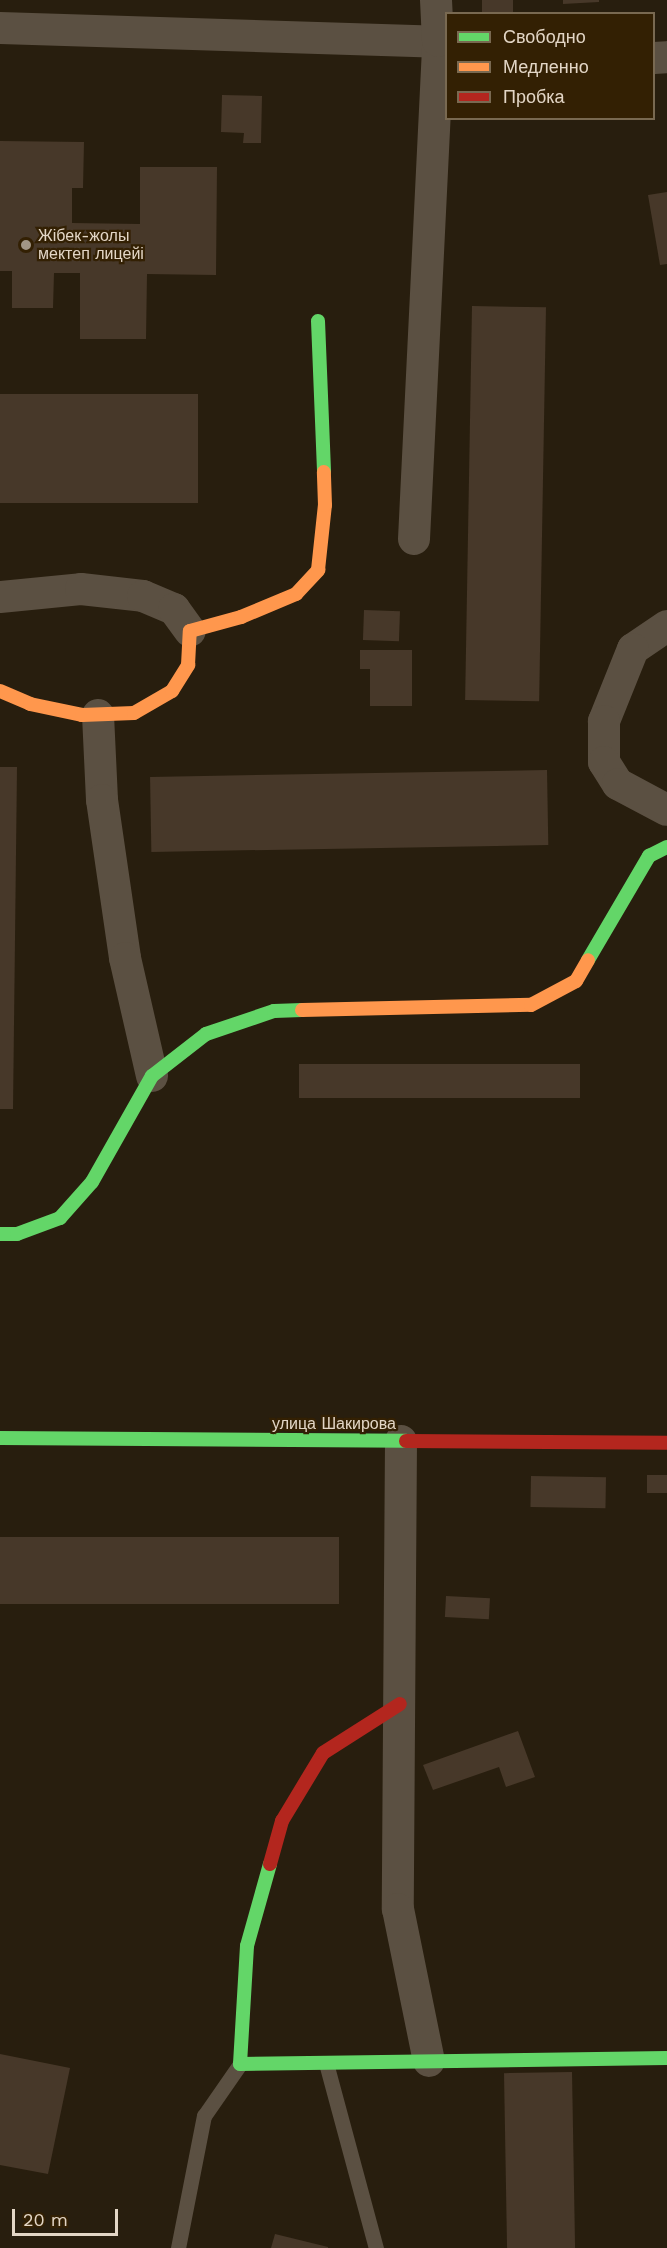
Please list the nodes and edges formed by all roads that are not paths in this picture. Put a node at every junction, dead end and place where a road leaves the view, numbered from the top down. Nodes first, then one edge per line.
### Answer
1 (436, 0) edge
2 (0, 28) edge
3 (442, 41) edge
4 (318, 321) dead end
5 (414, 538) dead end
6 (0, 597) edge
7 (667, 626) edge
8 (190, 631) junction
9 (0, 691) edge
10 (98, 715) junction
11 (667, 810) edge
12 (667, 847) edge
13 (152, 1076) junction
14 (0, 1234) edge
15 (0, 1438) edge
16 (400, 1441) junction
17 (667, 1443) edge
18 (400, 1704) junction
19 (667, 2058) edge
20 (429, 2061) junction
21 (326, 2063) junction
22 (240, 2064) junction
23 (178, 2248) edge
24 (376, 2248) edge

1 - 3 street
2 - 3 street
3 - 5 street
4 - 8 street
6 - 8 street
7 - 11 street
8 - 10 street
9 - 10 street
10 - 13 street
12 - 13 street
13 - 14 street
15 - 16 street, улица Шакирова
16 - 17 street, улица Шакирова
16 - 18 street
18 - 20 street
18 - 22 street
19 - 20 street
20 - 21 street
21 - 22 street
21 - 24 lane
22 - 23 lane

